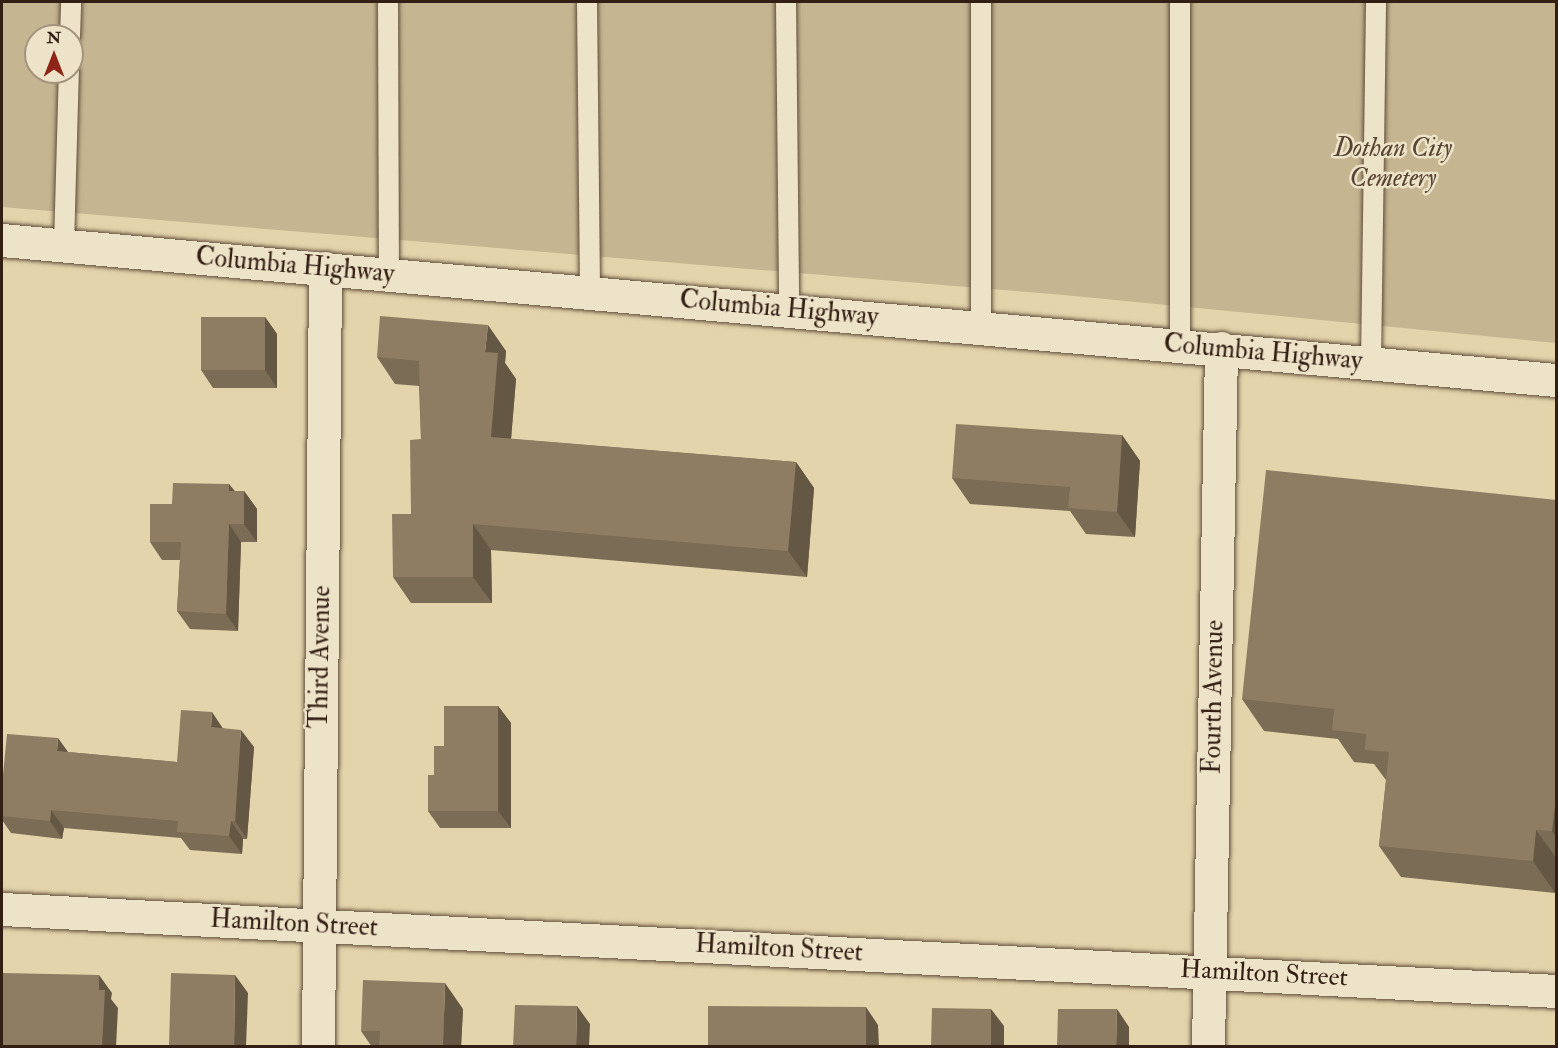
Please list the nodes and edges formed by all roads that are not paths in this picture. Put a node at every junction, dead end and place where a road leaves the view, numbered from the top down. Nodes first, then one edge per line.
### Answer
1 (71, 2) edge
2 (387, 2) edge
3 (588, 2) edge
4 (786, 2) edge
5 (981, 2) edge
6 (1180, 2) edge
7 (1376, 2) edge
8 (70, 24) edge
9 (69, 84) edge
10 (2, 240) edge
11 (64, 246) junction
12 (325, 268) junction
13 (388, 274) junction
14 (590, 293) junction
15 (789, 310) junction
16 (981, 327) junction
17 (1180, 345) junction
18 (1221, 348) junction
19 (1371, 363) junction
20 (1557, 380) edge
21 (2, 909) edge
22 (319, 926) junction
23 (1208, 970) junction
24 (1557, 991) edge
25 (318, 1047) edge
26 (1208, 1047) edge

1 - 8 lane
2 - 13 lane
3 - 14 lane
4 - 15 lane
5 - 16 lane
6 - 17 lane
7 - 19 lane
9 - 11 lane
10 - 11 street, Columbia Highway
11 - 12 street, Columbia Highway
12 - 13 street, Columbia Highway
12 - 22 street, Third Avenue
13 - 14 street, Columbia Highway
14 - 15 street, Columbia Highway
15 - 16 street, Columbia Highway
16 - 17 street, Columbia Highway
17 - 18 street, Columbia Highway
18 - 19 street, Columbia Highway
18 - 23 street, Fourth Avenue
19 - 20 street, Columbia Highway
21 - 22 street, Hamilton Street
22 - 23 street, Hamilton Street
22 - 25 street, Third Avenue
23 - 24 street, Hamilton Street
23 - 26 street, Fourth Avenue

